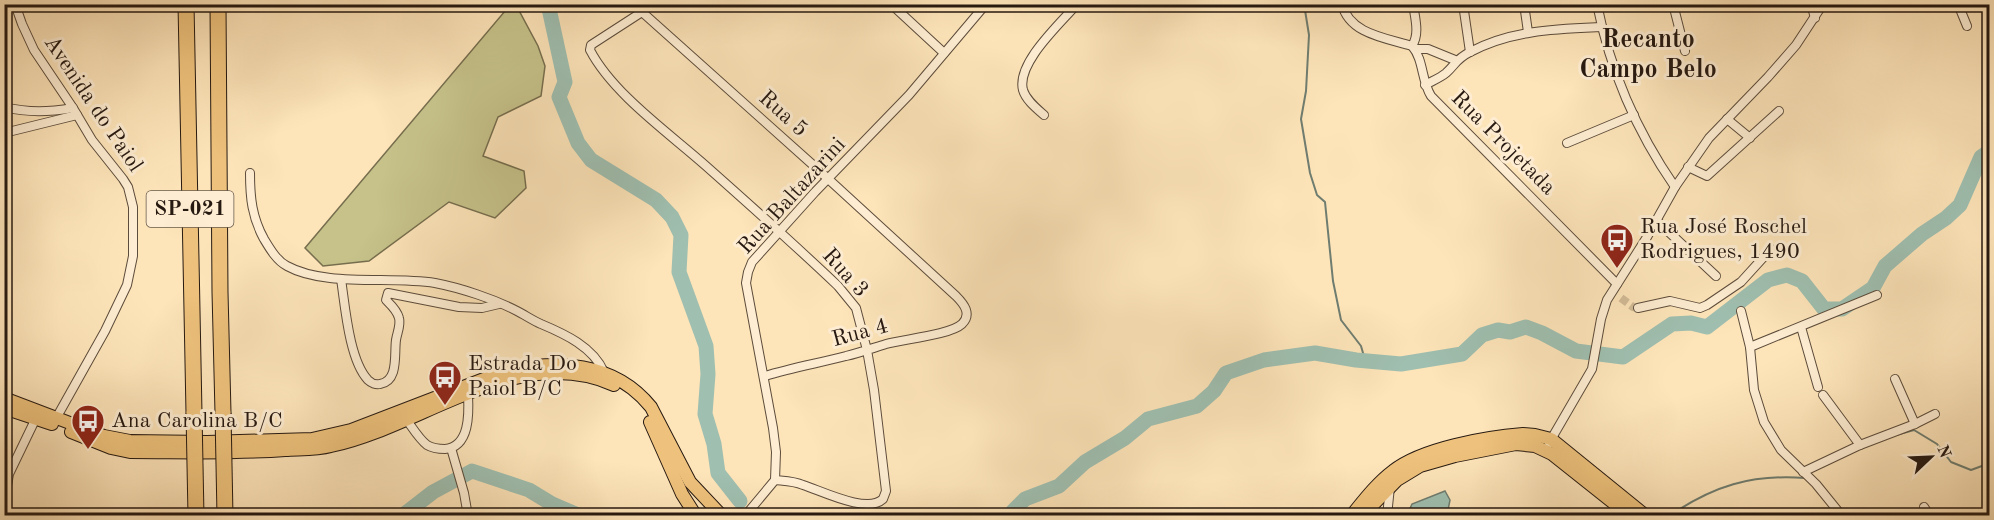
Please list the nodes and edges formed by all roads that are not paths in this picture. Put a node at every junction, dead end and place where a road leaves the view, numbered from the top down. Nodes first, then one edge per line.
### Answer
1 (15, 4) edge
2 (186, 4) edge
3 (218, 4) edge
4 (891, 4) edge
5 (986, 4) edge
6 (1077, 4) edge
7 (1342, 4) edge
8 (1413, 4) edge
9 (1462, 4) edge
10 (1524, 4) edge
11 (1597, 4) edge
12 (1673, 4) edge
13 (1811, 4) edge
14 (1823, 4) edge
15 (1958, 4) edge
16 (642, 12) joint
17 (1815, 18) junction
18 (1967, 26) dead end
19 (1602, 27) junction
20 (1528, 32) junction
21 (1413, 48) junction
22 (1685, 51) dead end
23 (1470, 52) junction
24 (944, 53) junction
25 (1455, 60) junction
26 (1425, 85) junction
27 (4, 107) edge
28 (75, 111) junction
29 (1779, 111) dead end
30 (1044, 115) dead end
31 (1634, 115) junction
32 (1727, 119) junction
33 (4, 133) edge
34 (1750, 138) junction
35 (1567, 143) dead end
36 (1688, 167) junction
37 (250, 173) dead end
38 (828, 179) junction
39 (1675, 187) junction
40 (1656, 221) junction
41 (779, 232) junction
42 (1771, 249) dead end
43 (1716, 276) dead end
44 (341, 279) junction
45 (1617, 284) junction
46 (1611, 292) junction
47 (1876, 295) dead end
48 (1621, 298) tunnel mouth
49 (501, 304) junction
50 (1638, 308) tunnel mouth
51 (1741, 310) dead end
52 (963, 323) joint
53 (1800, 327) junction
54 (1750, 347) junction
55 (867, 350) junction
56 (604, 372) junction
57 (765, 376) junction
58 (1895, 379) dead end
59 (468, 395) junction
60 (4, 398) edge
61 (4, 408) edge
62 (1935, 414) dead end
63 (36, 418) junction
64 (406, 419) junction
65 (55, 421) junction
66 (1916, 424) junction
67 (1548, 444) junction
68 (1860, 445) junction
69 (451, 448) junction
70 (1803, 472) junction
71 (776, 480) junction
72 (1390, 487) junction
73 (4, 503) edge
74 (709, 503) junction
75 (1924, 507) dead end
76 (196, 516) edge
77 (225, 516) edge
78 (468, 516) edge
79 (696, 516) edge
80 (722, 516) edge
81 (745, 516) edge
82 (1351, 516) edge
83 (1362, 516) edge
84 (1387, 516) edge
85 (1630, 516) edge
86 (1646, 516) edge
87 (1842, 516) edge
88 (1930, 516) edge

1 - 28 street, Avenida do Paiol
2 - 76 highway, SP-021, bridge
3 - 77 highway, SP-021, bridge
4 - 24 street
5 - 24 street, Rua Baltazarini
6 - 30 street
7 - 21 street
8 - 21 street, Rua Projetada
9 - 23 street
10 - 20 street
11 - 19 street
12 - 22 street
13 - 17 street
14 - 17 street
15 - 18 street
16 - 38 street, Rua 5
16 - 41 street, Rua 3
17 - 32 street
19 - 20 street
19 - 31 street
20 - 23 street
21 - 25 street
21 - 26 street, Rua Projetada
23 - 25 street
24 - 38 street, Rua Baltazarini
25 - 26 street
26 - 45 street, Rua Projetada
27 - 28 street
28 - 33 street
28 - 65 street, Avenida do Paiol
29 - 34 street
31 - 35 street
31 - 39 street
32 - 34 street
32 - 36 street
34 - 36 street
36 - 39 street
37 - 44 street
38 - 41 street, Rua Baltazarini
38 - 52 street, Rua 5
39 - 40 street
40 - 43 street
40 - 45 street
41 - 55 street, Rua 3
41 - 57 street, Rua Baltazarini
42 - 50 street
44 - 49 street
44 - 49 street
45 - 46 street
46 - 48 street
46 - 67 street
47 - 53 street
49 - 56 street
51 - 54 street
52 - 55 street, Rua 4
53 - 54 street
53 - 68 street
54 - 70 street
55 - 57 street, Rua 4
55 - 71 street, Rua 3
56 - 65 main road
56 - 74 main road
57 - 71 street, Rua Baltazarini
58 - 66 street
59 - 64 main road
59 - 69 street
59 - 79 main road
60 - 65 main road
61 - 63 main road
62 - 66 street
63 - 65 main road
63 - 73 street
64 - 65 main road
64 - 69 street
66 - 68 street
67 - 72 main road
67 - 82 main road
67 - 85 main road
67 - 86 main road
68 - 70 street
69 - 78 street
70 - 87 street
71 - 81 street
72 - 83 main road
72 - 84 street
74 - 79 main road
74 - 80 main road
75 - 88 street

